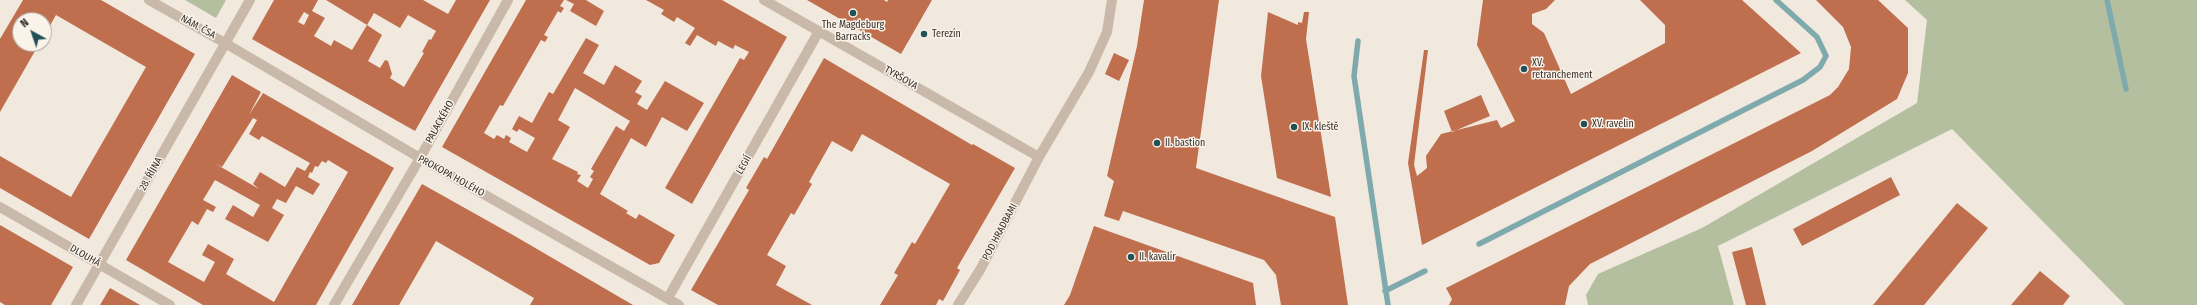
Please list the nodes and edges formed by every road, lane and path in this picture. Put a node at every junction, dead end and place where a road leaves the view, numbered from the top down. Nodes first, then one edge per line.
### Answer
1 (149, 0) edge
2 (250, 0) edge
3 (508, 0) edge
4 (764, 0) edge
5 (1112, 0) edge
6 (819, 31) junction
7 (225, 42) junction
8 (1039, 157) junction
9 (420, 158) junction
10 (0, 207) edge
11 (100, 265) junction
12 (668, 298) junction
13 (76, 305) edge
14 (170, 305) edge
15 (334, 305) edge
16 (679, 305) edge
17 (958, 305) edge

1 - 7 street, NÁM. ČSA
2 - 7 street, NÁM. ČSA
3 - 9 street, PALACKÉHO
4 - 6 street, TYRŠOVA
5 - 8 street, POD HRADBAMI
6 - 8 street, TYRŠOVA
6 - 12 street, LEGIÍ
7 - 9 street, PROKOPA HOLÉHO
7 - 11 street, 28. ŘÍJNA
8 - 17 street, POD HRADBAMI
9 - 12 street, PROKOPA HOLÉHO
9 - 15 street, PALACKÉHO
10 - 11 street, DLOUHÁ
11 - 13 street, 28. ŘÍJNA
11 - 14 street, DLOUHÁ
12 - 16 street, PROKOPA HOLÉHO

